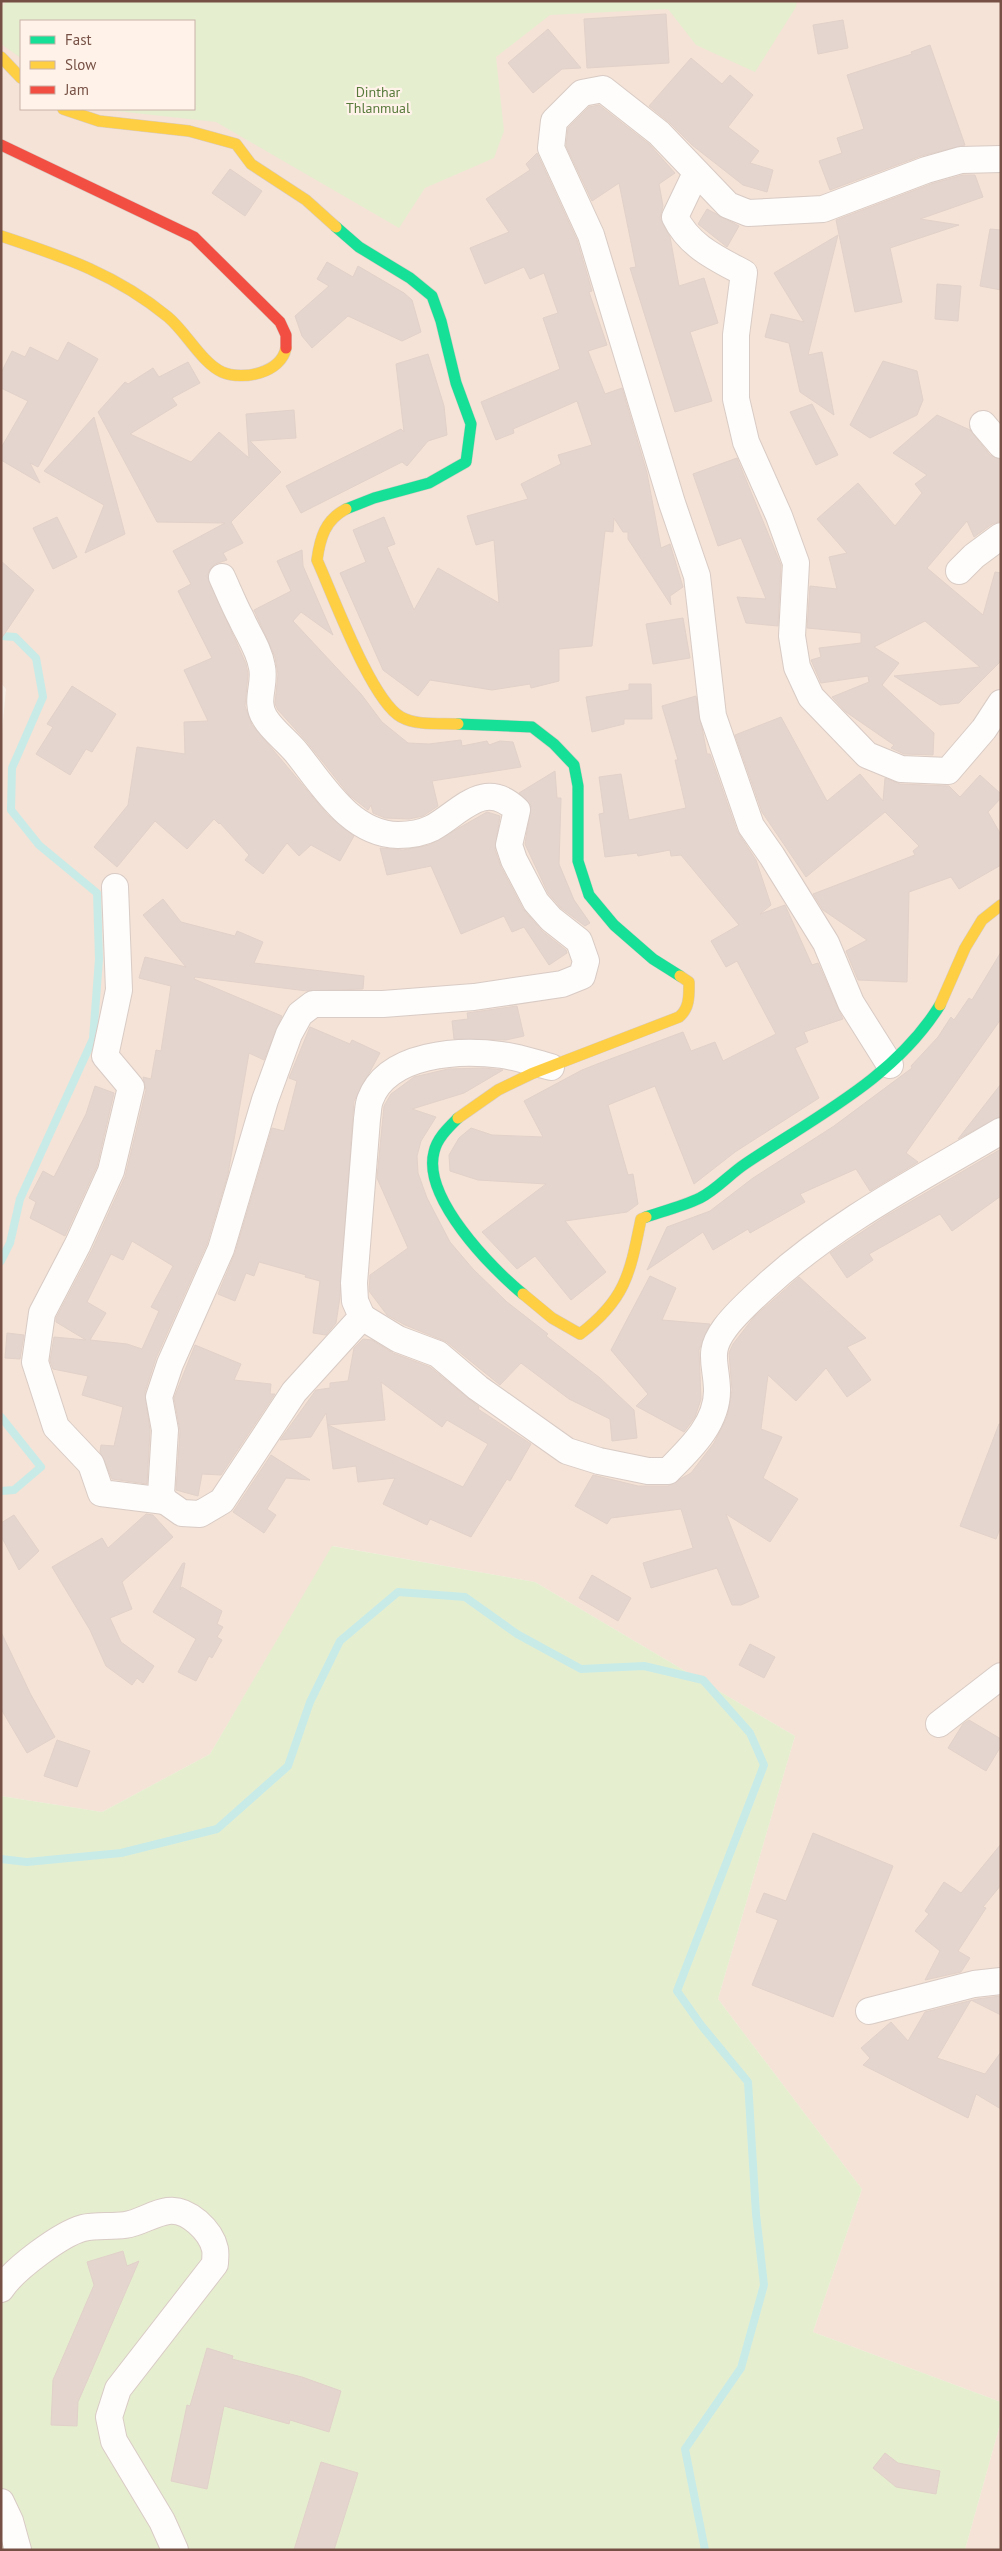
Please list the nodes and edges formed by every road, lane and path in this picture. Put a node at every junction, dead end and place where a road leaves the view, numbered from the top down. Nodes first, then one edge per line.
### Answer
1 (1, 57) edge
2 (20, 77) edge
3 (66, 110) edge
4 (1, 145) edge
5 (1001, 159) edge
6 (696, 173) junction
7 (1, 236) edge
8 (983, 424) dead end
9 (1001, 445) edge
10 (1001, 536) edge
11 (959, 571) dead end
12 (222, 577) dead end
13 (1001, 703) edge
14 (115, 887) dead end
15 (1001, 905) edge
16 (890, 1065) junction
17 (551, 1067) junction
18 (1001, 1131) edge
19 (362, 1317) junction
20 (165, 1501) junction
21 (1001, 1676) edge
22 (939, 1724) dead end
23 (1001, 1981) edge
24 (869, 2011) dead end
25 (1, 2289) edge
26 (1, 2502) edge
27 (18, 2550) edge
28 (175, 2550) edge

1 - 2 street
3 - 17 street
4 - 7 street
5 - 6 street
6 - 13 street
6 - 16 street
8 - 9 street
10 - 11 street
12 - 20 street
14 - 20 street
15 - 16 street
16 - 17 street
17 - 19 street
18 - 19 street
19 - 20 street
21 - 22 street
23 - 24 street
25 - 28 street
26 - 27 street

